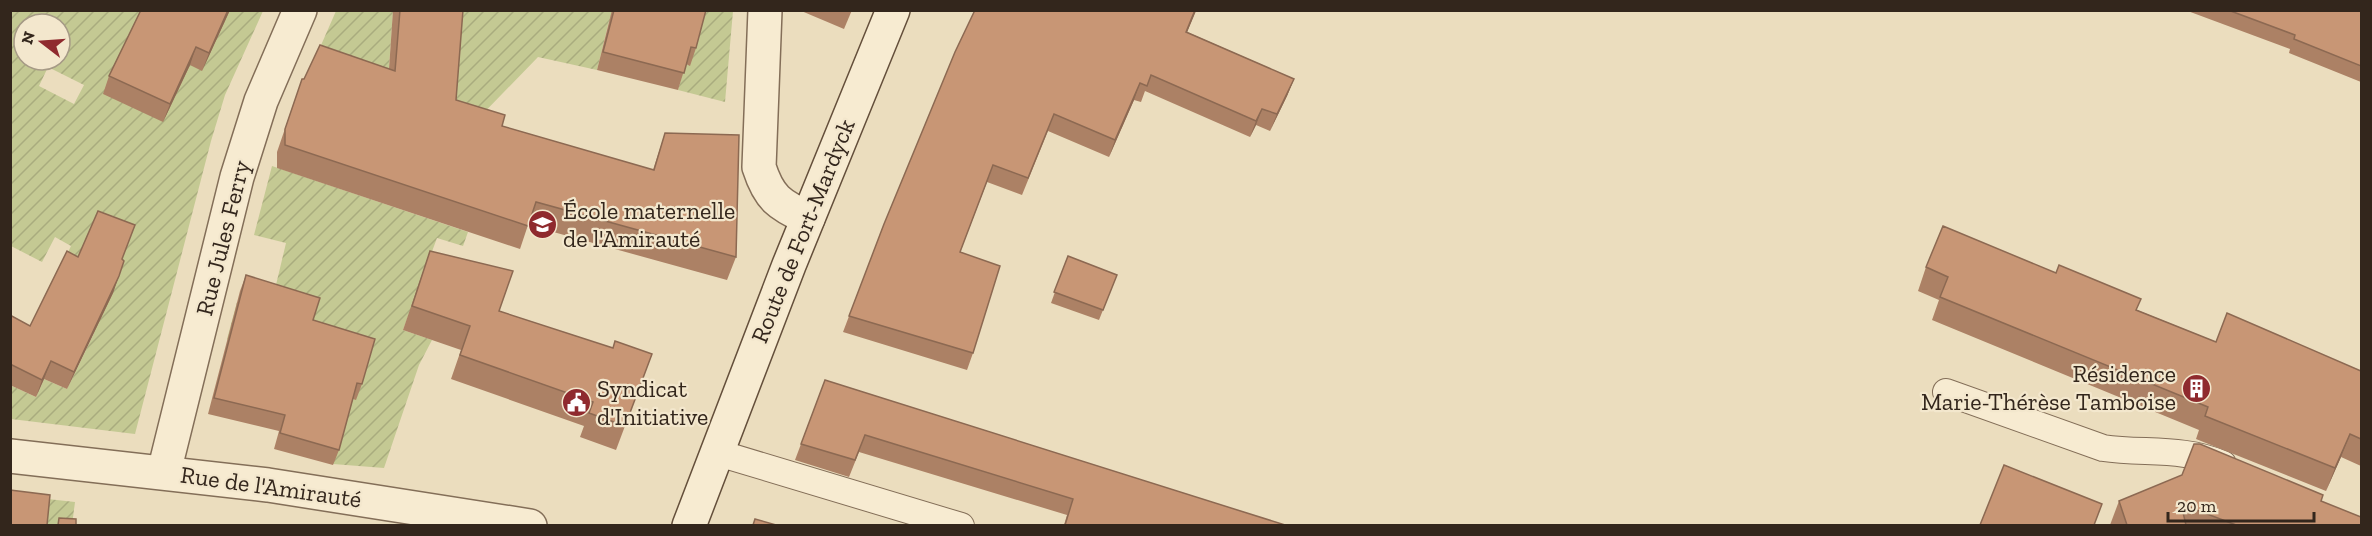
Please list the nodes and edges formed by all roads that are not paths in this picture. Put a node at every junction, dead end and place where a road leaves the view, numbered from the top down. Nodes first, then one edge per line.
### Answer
1 (300, 10) edge
2 (765, 10) edge
3 (893, 10) edge
4 (808, 218) junction
5 (1946, 392) dead end
6 (715, 452) junction
7 (10, 456) edge
8 (164, 472) junction
9 (2242, 472) edge
10 (530, 525) edge
11 (689, 525) edge
12 (961, 525) edge

1 - 8 street, Rue Jules Ferry
2 - 4 street
3 - 4 street, Route de Fort-Mardyck
4 - 6 street, Route de Fort-Mardyck
5 - 9 lane
6 - 11 street, Route de Fort-Mardyck
6 - 12 lane
7 - 8 street, Rue de l'Amirauté
8 - 10 street, Rue de l'Amirauté

